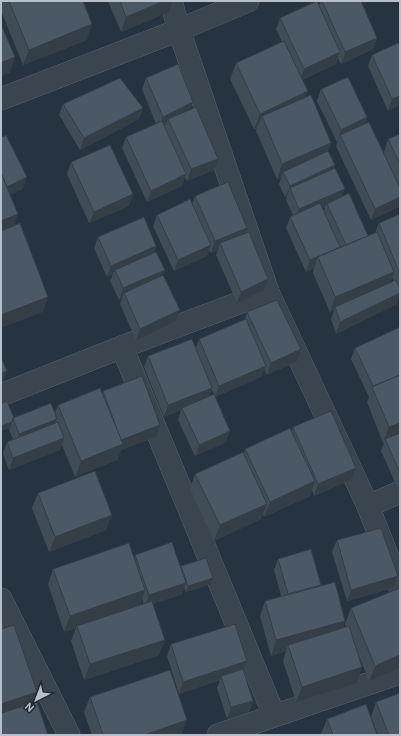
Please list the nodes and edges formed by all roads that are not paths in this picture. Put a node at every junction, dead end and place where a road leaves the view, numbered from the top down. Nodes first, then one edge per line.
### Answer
1 (171, 1) edge
2 (248, 1) edge
3 (180, 30) junction
4 (1, 99) edge
5 (268, 292) junction
6 (122, 347) junction
7 (1, 395) edge
8 (400, 492) edge
9 (368, 506) junction
10 (400, 588) edge
11 (1, 599) edge
12 (400, 673) edge
13 (274, 715) junction
14 (69, 735) edge
15 (218, 735) edge

1 - 3 street
2 - 3 street
3 - 4 street
3 - 5 street
5 - 6 street
5 - 9 street
6 - 7 street
6 - 13 street
8 - 9 street
9 - 10 street
11 - 14 street
12 - 13 street
13 - 15 street

